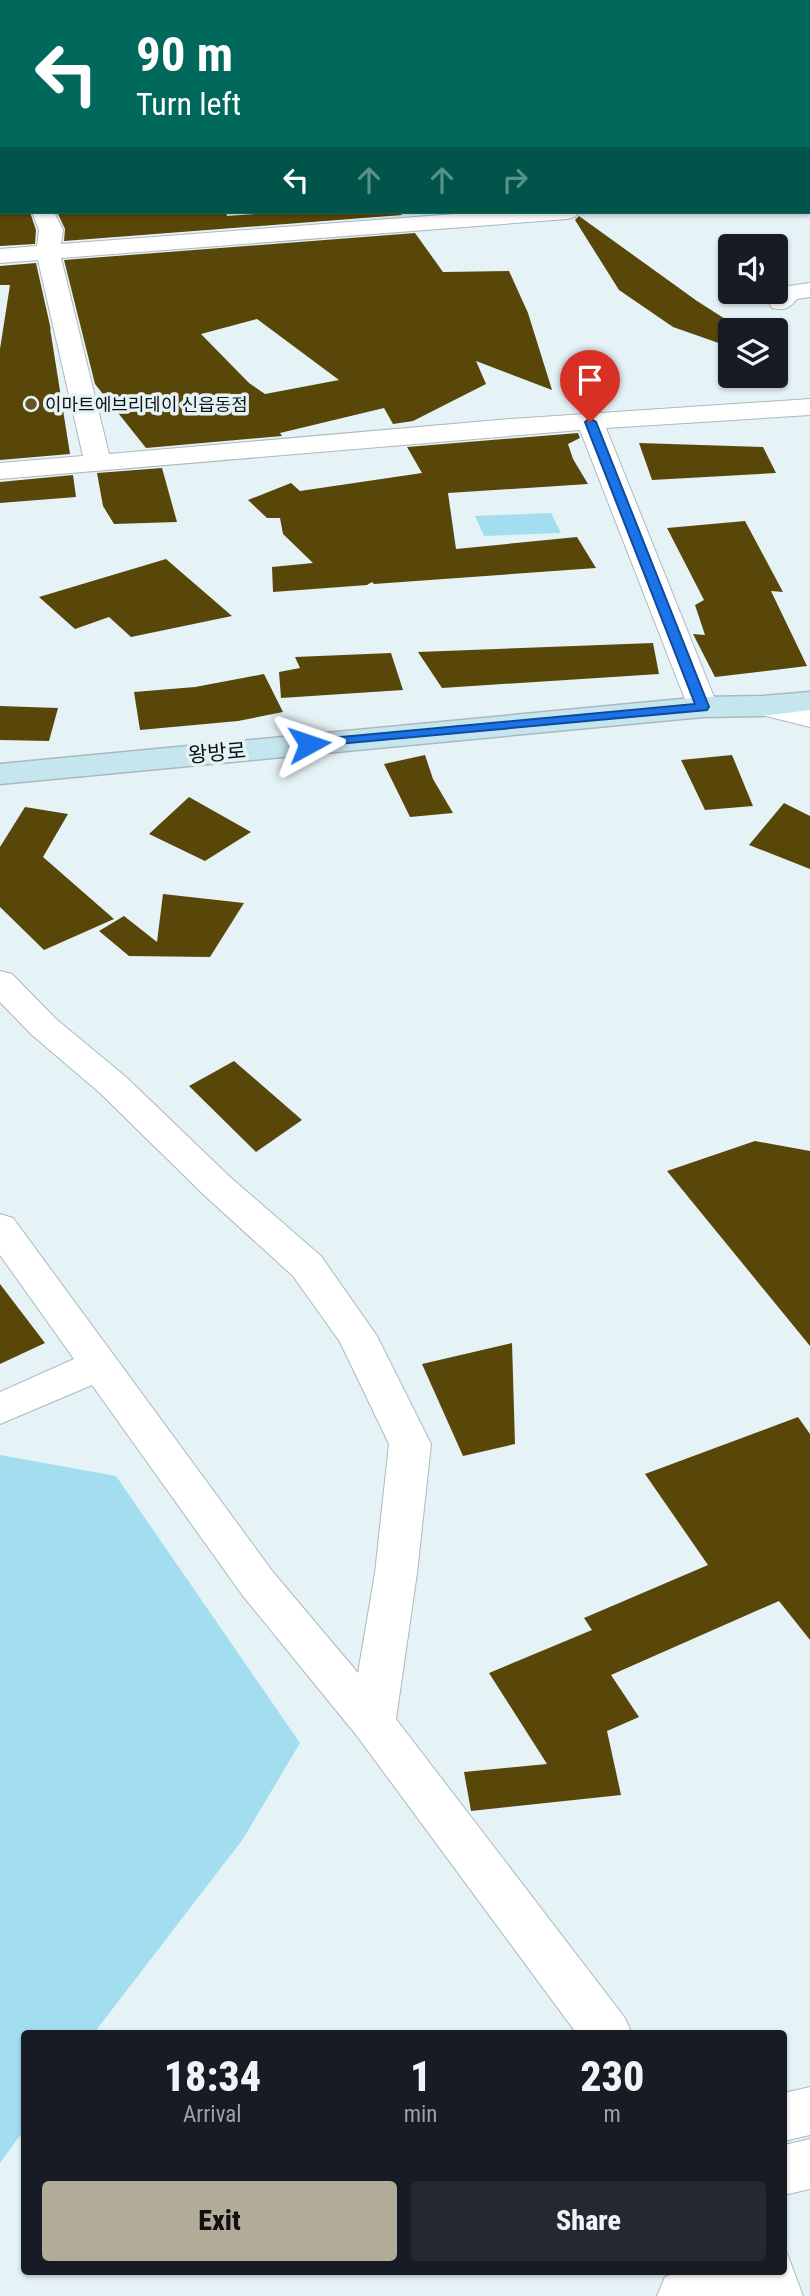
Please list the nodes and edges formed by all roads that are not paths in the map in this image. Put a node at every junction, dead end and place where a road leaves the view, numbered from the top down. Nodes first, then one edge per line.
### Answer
1 (44, 214) edge
2 (376, 214) edge
3 (542, 214) edge
4 (394, 226) junction
5 (48, 252) junction
6 (0, 256) edge
7 (810, 290) edge
8 (788, 294) edge
9 (810, 407) edge
10 (590, 422) junction
11 (98, 463) junction
12 (0, 471) edge
13 (810, 701) edge
14 (761, 706) junction
15 (703, 707) junction
16 (810, 718) edge
17 (0, 774) edge
18 (0, 982) edge
19 (0, 1227) edge
20 (99, 1365) junction
21 (0, 1409) edge
22 (373, 1723) junction
23 (604, 2030) edge
24 (810, 2111) edge
25 (787, 2116) edge
26 (810, 2164) edge
27 (787, 2169) edge
28 (737, 2275) edge
29 (769, 2275) edge
30 (684, 2296) edge
31 (776, 2296) edge

1 - 5 street
2 - 4 street
3 - 4 street
4 - 5 street
5 - 6 street
5 - 11 street
7 - 8 street
9 - 10 street
10 - 11 street
10 - 15 street
11 - 12 street
13 - 14 main road, 왕방로
14 - 15 main road, 왕방로
14 - 16 street
15 - 17 main road, 왕방로
18 - 22 street
19 - 20 street
20 - 21 street
20 - 22 street
22 - 23 street
24 - 25 street
26 - 27 street
28 - 30 street
29 - 31 street

